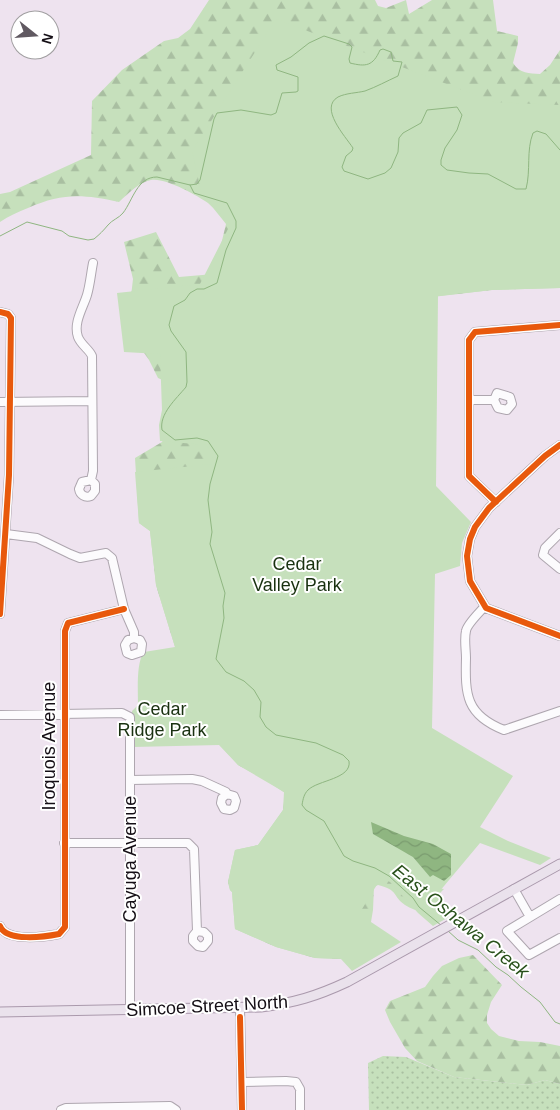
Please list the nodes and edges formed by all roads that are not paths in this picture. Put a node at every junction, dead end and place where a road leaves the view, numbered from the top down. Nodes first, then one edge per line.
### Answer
1 (93, 263) dead end
2 (0, 312) edge
3 (560, 325) edge
4 (469, 400) junction
5 (494, 400) dead end
6 (92, 401) junction
7 (0, 402) edge
8 (10, 402) junction
9 (560, 445) edge
10 (91, 480) dead end
11 (496, 502) junction
12 (560, 533) edge
13 (6, 534) junction
14 (560, 569) edge
15 (485, 606) junction
16 (124, 610) junction
17 (0, 614) edge
18 (560, 636) edge
19 (134, 638) dead end
20 (560, 710) edge
21 (64, 714) junction
22 (0, 715) edge
23 (130, 780) junction
24 (227, 794) dead end
25 (64, 843) junction
26 (130, 843) junction
27 (560, 864) edge
28 (514, 889) junction
29 (560, 899) edge
30 (530, 917) junction
31 (1, 929) edge
32 (197, 931) dead end
33 (560, 938) edge
34 (240, 1007) junction
35 (130, 1010) junction
36 (0, 1012) edge
37 (242, 1082) junction
38 (61, 1110) edge
39 (176, 1110) edge
40 (242, 1110) edge
41 (300, 1110) edge

1 - 6 street
2 - 8 street
3 - 4 street
4 - 5 street
4 - 11 street
6 - 8 street
6 - 10 street
7 - 8 street
8 - 13 street
9 - 11 street
11 - 15 street
12 - 14 street
13 - 16 street
13 - 17 street
15 - 18 street
15 - 20 street
16 - 19 street
16 - 21 street, Iroquois Avenue
21 - 22 street
21 - 23 street, Cayuga Avenue
21 - 25 street, Iroquois Avenue
23 - 24 street
23 - 26 street, Cayuga Avenue
25 - 26 street
25 - 31 street, Iroquois Avenue
26 - 32 street
26 - 35 street, Cayuga Avenue
27 - 28 main road, Simcoe Street North
28 - 30 street
28 - 34 main road, Simcoe Street North
29 - 30 street
30 - 33 street
34 - 35 main road, Simcoe Street North
34 - 37 street
35 - 36 main road, Simcoe Street North
37 - 40 street
37 - 41 street
38 - 39 street

